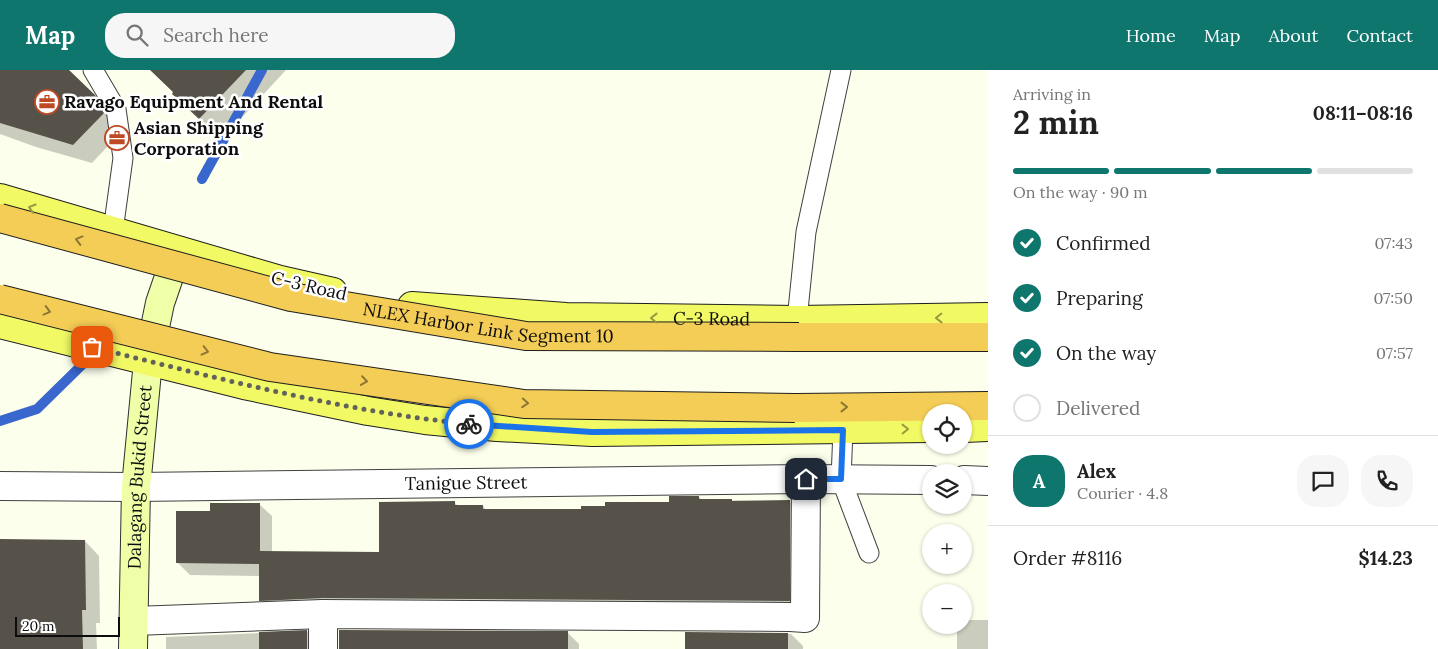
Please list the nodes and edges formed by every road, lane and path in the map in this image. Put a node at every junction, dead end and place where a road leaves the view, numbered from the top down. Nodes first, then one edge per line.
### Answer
1 (93, 70) edge
2 (840, 70) edge
3 (0, 198) edge
4 (0, 218) edge
5 (113, 231) junction
6 (180, 251) junction
7 (0, 299) edge
8 (988, 317) edge
9 (797, 320) junction
10 (0, 324) edge
11 (988, 337) edge
12 (148, 361) junction
13 (988, 406) edge
14 (988, 427) edge
15 (922, 428) edge
16 (972, 428) edge
17 (843, 430) junction
18 (806, 479) junction
19 (841, 479) junction
20 (922, 480) edge
21 (972, 480) edge
22 (988, 480) edge
23 (0, 486) edge
24 (136, 487) junction
25 (868, 553) dead end
26 (323, 614) junction
27 (134, 621) junction
28 (133, 649) edge
29 (323, 649) edge

1 - 5 lane
2 - 9 lane
5 -> 3 main road, C-3 Road
11 -> 4 highway, NLEX Harbor Link Segment 10, bridge
5 - 6 main road, C-3 Road
9 -> 6 main road, C-3 Road
6 - 12 main road, Dalagang Bukid Street
7 -> 13 highway, bridge
8 -> 9 main road, C-3 Road
10 - 12 main road
12 - 17 main road
12 - 24 main road, Dalagang Bukid Street
14 - 16 main road
17 -> 15 main road
17 - 19 lane
18 - 19 street, Tanigue Street
18 - 24 street, Tanigue Street
18 - 26 street
19 - 20 street, Tanigue Street
19 - 25 lane
21 - 22 street
23 - 24 street, Tanigue Street
24 - 27 main road, Dalagang Bukid Street
26 - 27 street
26 - 29 street
27 - 28 main road, Dalagang Bukid Street

